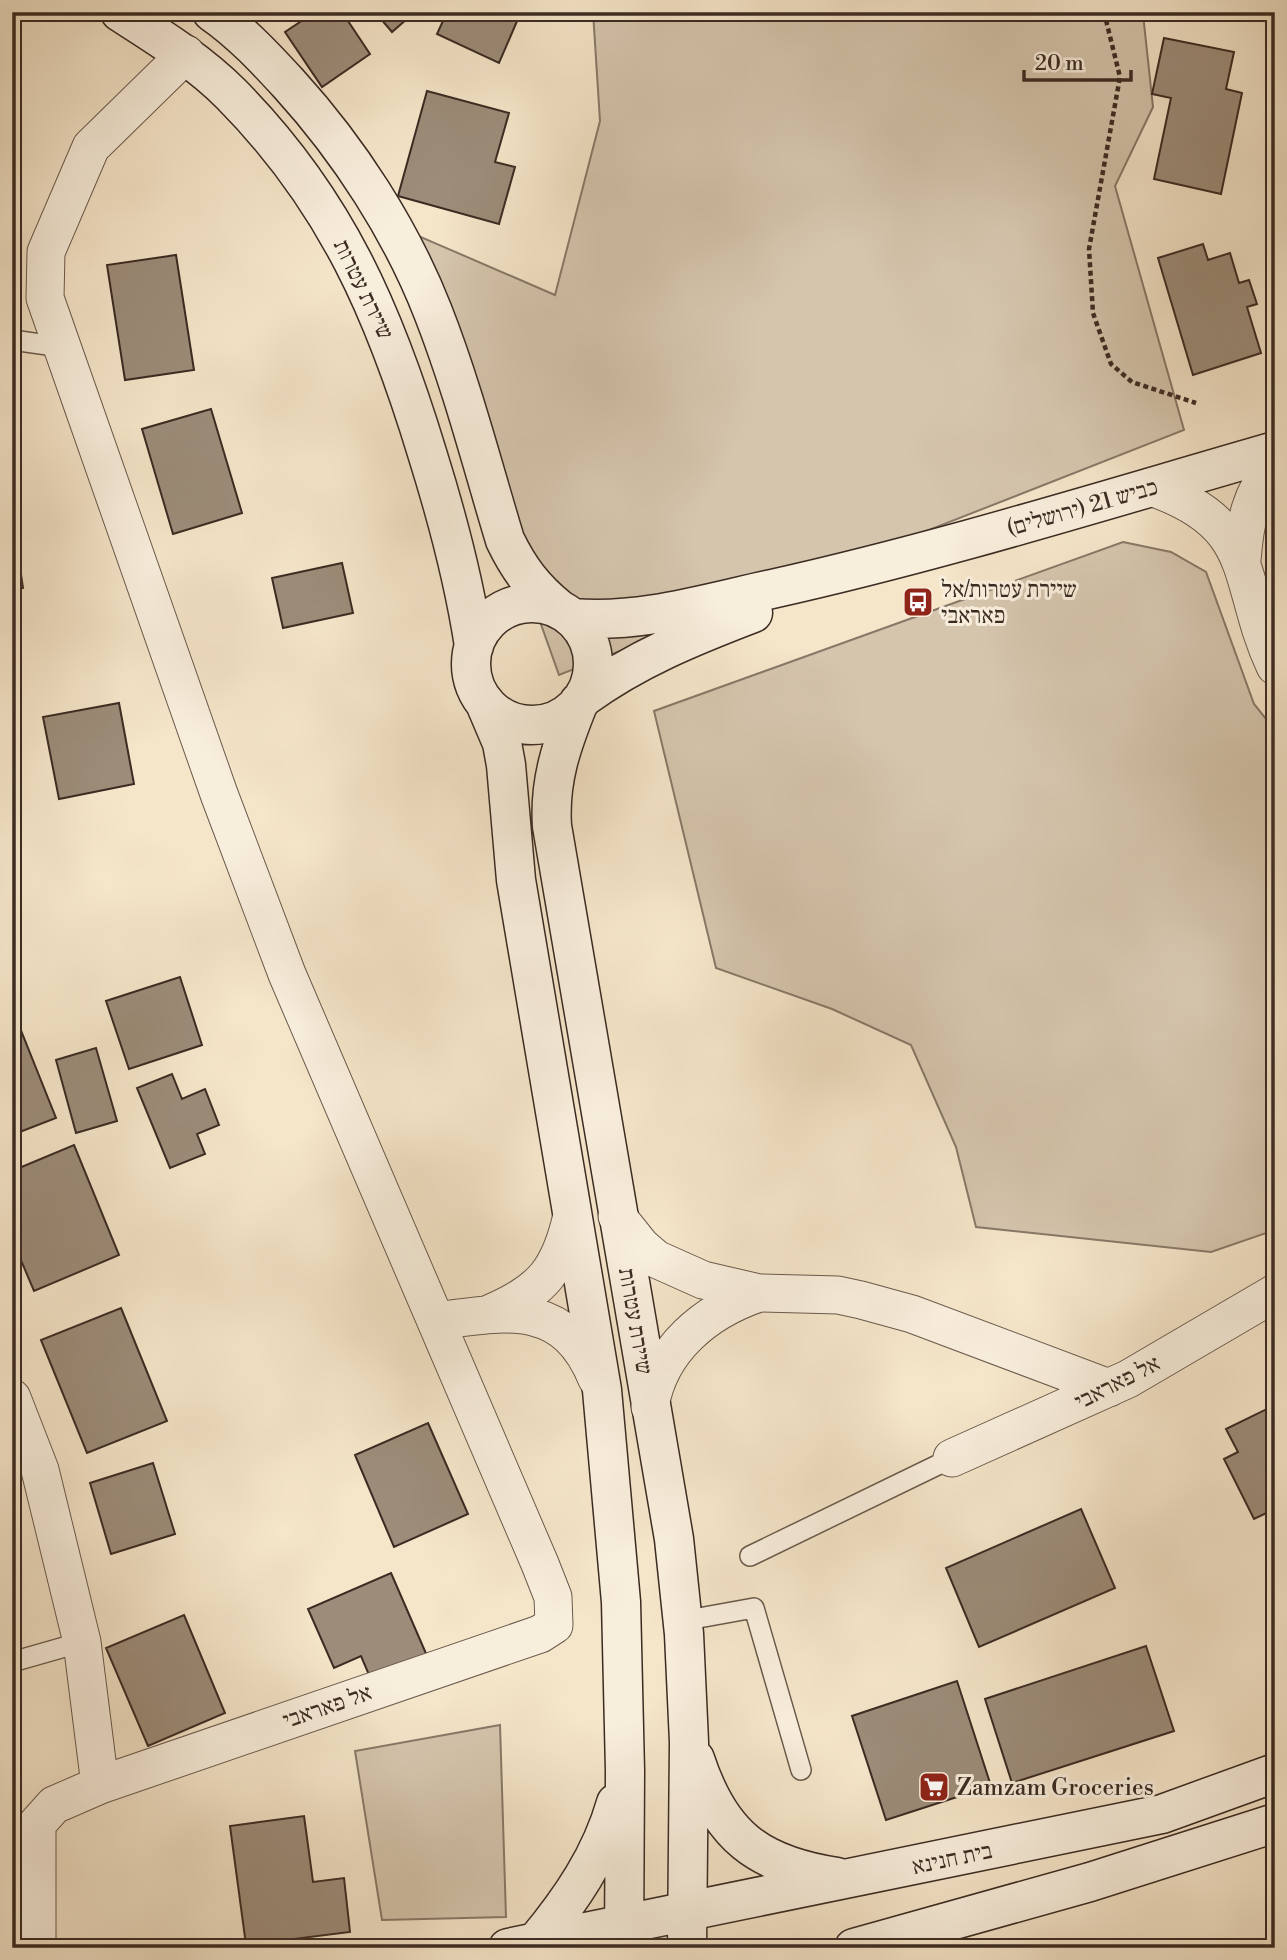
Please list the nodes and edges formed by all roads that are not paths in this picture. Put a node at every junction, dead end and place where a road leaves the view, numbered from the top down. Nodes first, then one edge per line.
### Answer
1 (120, 12) edge
2 (223, 15) edge
3 (186, 54) junction
4 (12, 340) edge
5 (62, 347) junction
6 (1275, 450) edge
7 (1275, 464) edge
8 (1151, 486) junction
9 (1242, 560) junction
10 (888, 563) junction
11 (566, 614) junction
12 (474, 646) junction
13 (1275, 666) edge
14 (582, 700) junction
15 (485, 703) junction
16 (572, 1215) junction
17 (617, 1216) junction
18 (759, 1293) junction
19 (1275, 1293) edge
20 (491, 1313) junction
21 (437, 1321) junction
22 (1109, 1388) junction
23 (602, 1390) junction
24 (12, 1398) edge
25 (650, 1406) junction
26 (952, 1458) joint
27 (750, 1556) dead end
28 (682, 1621) junction
29 (82, 1642) junction
30 (12, 1662) edge
31 (689, 1742) junction
32 (801, 1770) dead end
33 (625, 1771) junction
34 (1275, 1773) edge
35 (100, 1784) junction
36 (1275, 1823) edge
37 (853, 1880) junction
38 (687, 1929) edge
39 (624, 1936) edge
40 (522, 1945) edge
41 (37, 1948) edge
42 (854, 1948) edge

1 - 3 street, שיירת עטרות
2 - 11 street
3 - 5 street
3 - 12 street, שיירת עטרות
4 - 5 lane
5 - 21 street
6 - 8 street, כביש 21 (ירושלים)
7 - 9 street
8 - 9 street
8 - 10 street, כביש 21 (ירושלים)
9 - 13 street
10 - 11 street, כביש 21 (ירושלים)
10 - 14 street, כביש 21 (ירושלים)
11 - 12 street
11 - 14 street
12 - 15 street
14 - 15 street
14 - 17 street, שיירת עטרות
15 - 16 street, שיירת עטרות
16 - 20 street
16 - 23 street, שיירת עטרות
17 - 18 street
17 - 25 street, שיירת עטרות
18 - 22 street
18 - 25 street
19 - 22 street, אל פאראבי
20 - 21 street
20 - 23 street
21 - 35 street, אל פאראבי
22 - 26 street, אל פאראבי
23 - 33 street, שיירת עטרות
24 - 29 street
25 - 28 street, שיירת עטרות
26 - 27 lane
28 - 31 street, שיירת עטרות
28 - 32 lane
29 - 30 lane
29 - 35 street
31 - 37 street
31 - 38 street, שיירת עטרות
33 - 39 street, שיירת עטרות
33 - 40 street
34 - 37 street, בית חנינא
35 - 41 street, אל פאראבי
36 - 42 street
37 - 38 street, בית חנינא
38 - 39 street, בית חנינא
39 - 40 street, בית חנינא

